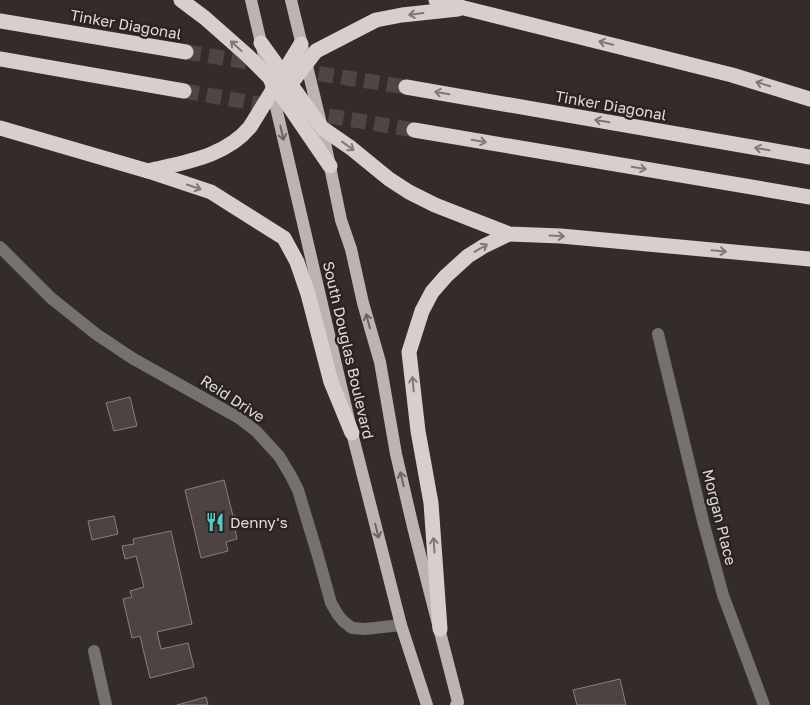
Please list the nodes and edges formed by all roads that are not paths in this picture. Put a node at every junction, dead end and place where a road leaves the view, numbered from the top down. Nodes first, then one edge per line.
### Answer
1 (181, 0) edge
2 (251, 0) edge
3 (291, 0) edge
4 (436, 0) edge
5 (464, 8) junction
6 (0, 21) edge
7 (261, 43) joint
8 (301, 44) junction
9 (186, 52) tunnel mouth
10 (0, 59) edge
11 (306, 64) junction
12 (279, 87) junction
13 (406, 87) tunnel mouth
14 (184, 91) tunnel mouth
15 (810, 99) edge
16 (0, 128) edge
17 (322, 128) junction
18 (414, 130) tunnel mouth
19 (810, 157) edge
20 (330, 166) junction
21 (148, 171) junction
22 (810, 197) edge
23 (509, 234) junction
24 (0, 247) edge
25 (810, 259) edge
26 (658, 334) dead end
27 (352, 433) junction
28 (401, 625) junction
29 (440, 629) junction
30 (94, 651) dead end
31 (106, 705) edge
32 (427, 705) edge
33 (456, 705) edge
34 (764, 705) edge

12 -> 1 highway
2 - 7 main road
3 - 8 main road, South Douglas Boulevard
4 - 5 highway
5 -> 11 highway
15 -> 5 highway
6 - 9 highway, Tinker Diagonal
7 - 12 highway
8 - 11 main road, South Douglas Boulevard
8 - 12 highway
10 - 14 highway
11 - 12 highway
11 - 17 main road, South Douglas Boulevard
12 - 17 highway
12 - 20 highway
12 - 21 highway
12 -> 27 main road, South Douglas Boulevard
19 -> 13 highway, Tinker Diagonal
16 - 21 highway
17 - 20 main road, South Douglas Boulevard
17 -> 23 highway
18 -> 22 highway
29 -> 20 main road, South Douglas Boulevard
21 -> 27 highway
23 -> 25 highway
29 -> 23 highway
24 - 28 street, Reid Drive
26 - 34 street, Morgan Place
27 -> 28 main road, South Douglas Boulevard
28 - 32 main road, South Douglas Boulevard
29 - 33 main road, South Douglas Boulevard
30 - 31 street

